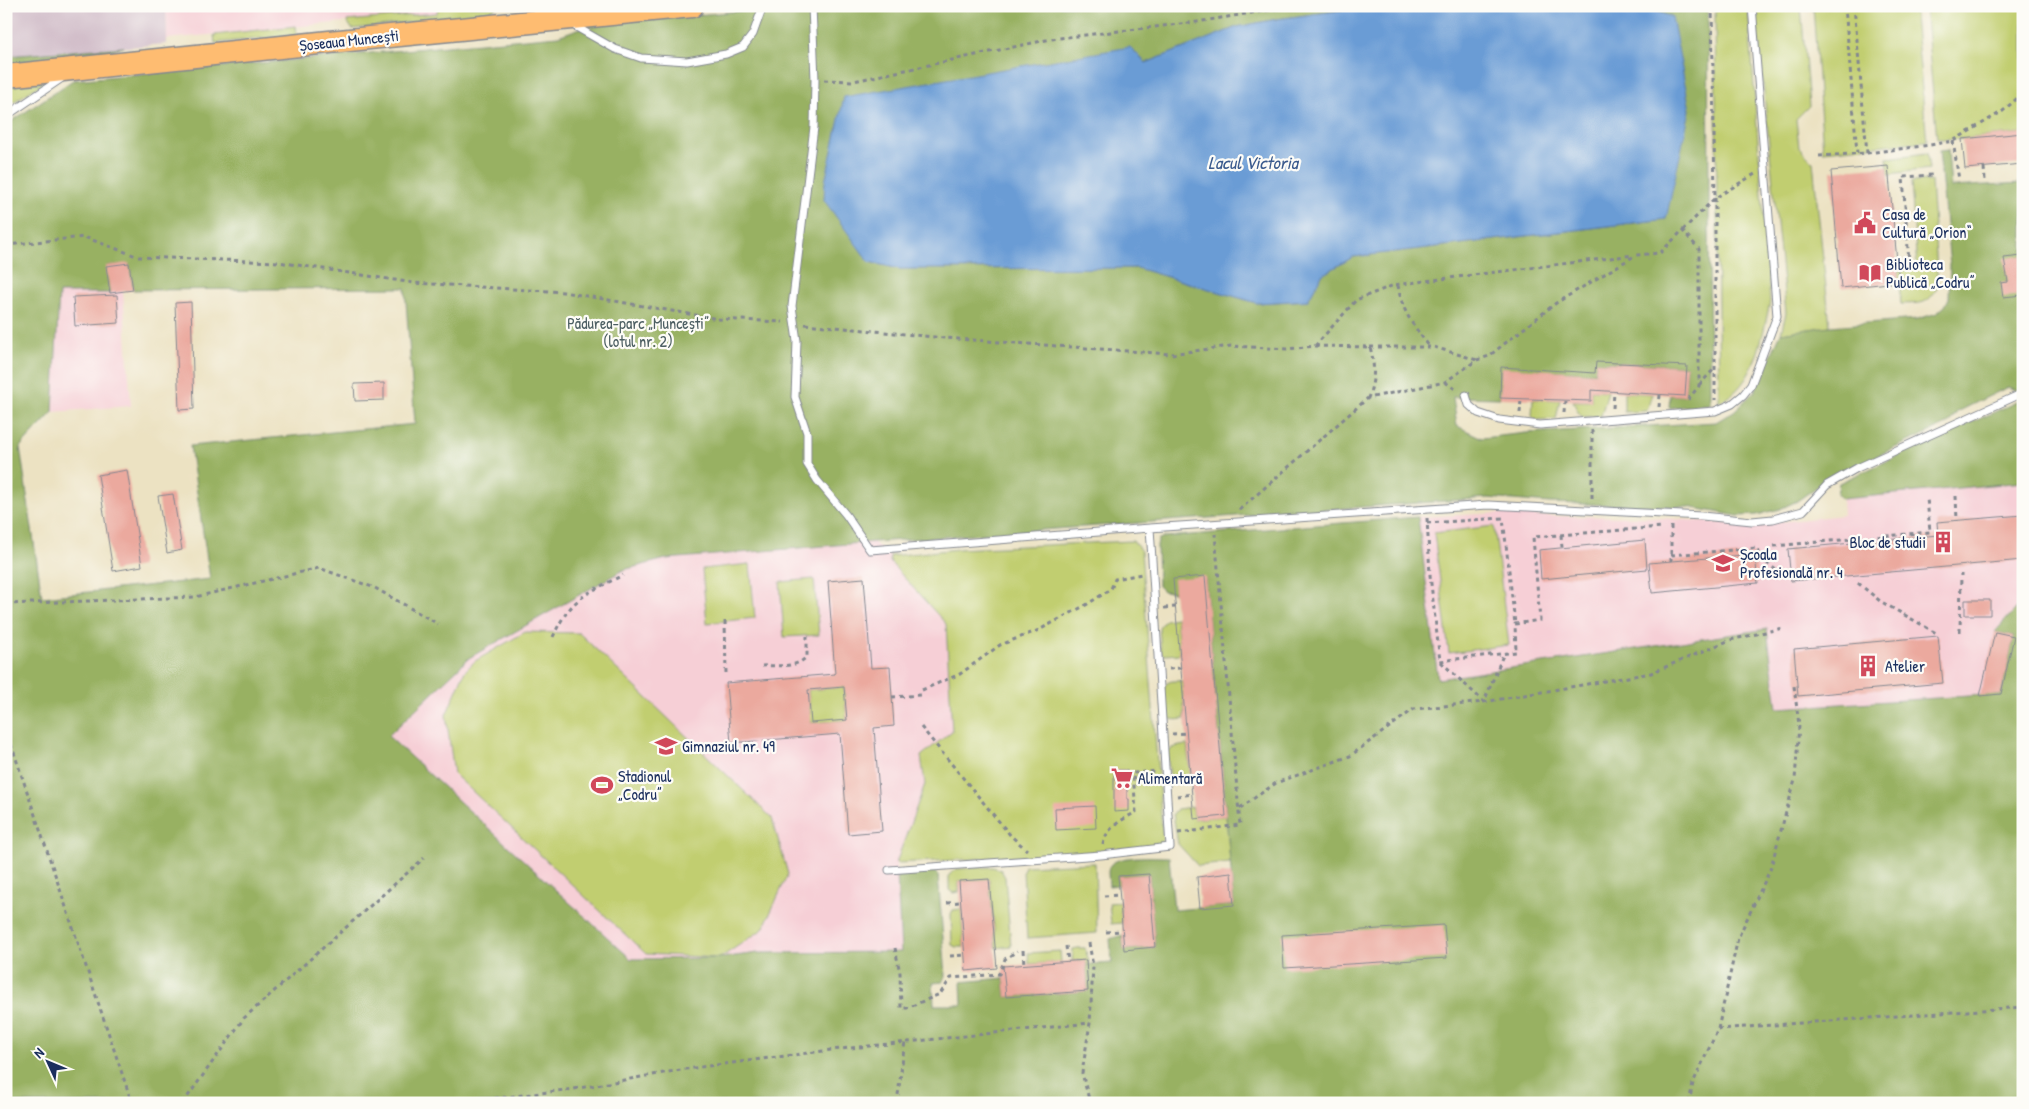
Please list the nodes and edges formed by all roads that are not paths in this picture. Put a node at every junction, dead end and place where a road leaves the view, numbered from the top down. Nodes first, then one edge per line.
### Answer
1 (692, 6) edge
2 (764, 6) edge
3 (812, 6) edge
4 (1752, 6) edge
5 (562, 19) junction
6 (73, 70) junction
7 (6, 76) edge
8 (6, 116) edge
9 (2023, 393) edge
10 (1466, 396) dead end
11 (1150, 528) junction
12 (889, 870) dead end

1 - 5 main road, Șoseaua Muncești
2 - 5 lane
3 - 11 lane
4 - 10 lane
5 - 6 main road, Șoseaua Muncești
6 - 7 main road, Șoseaua Muncești
6 - 8 lane
9 - 11 lane
11 - 12 lane

